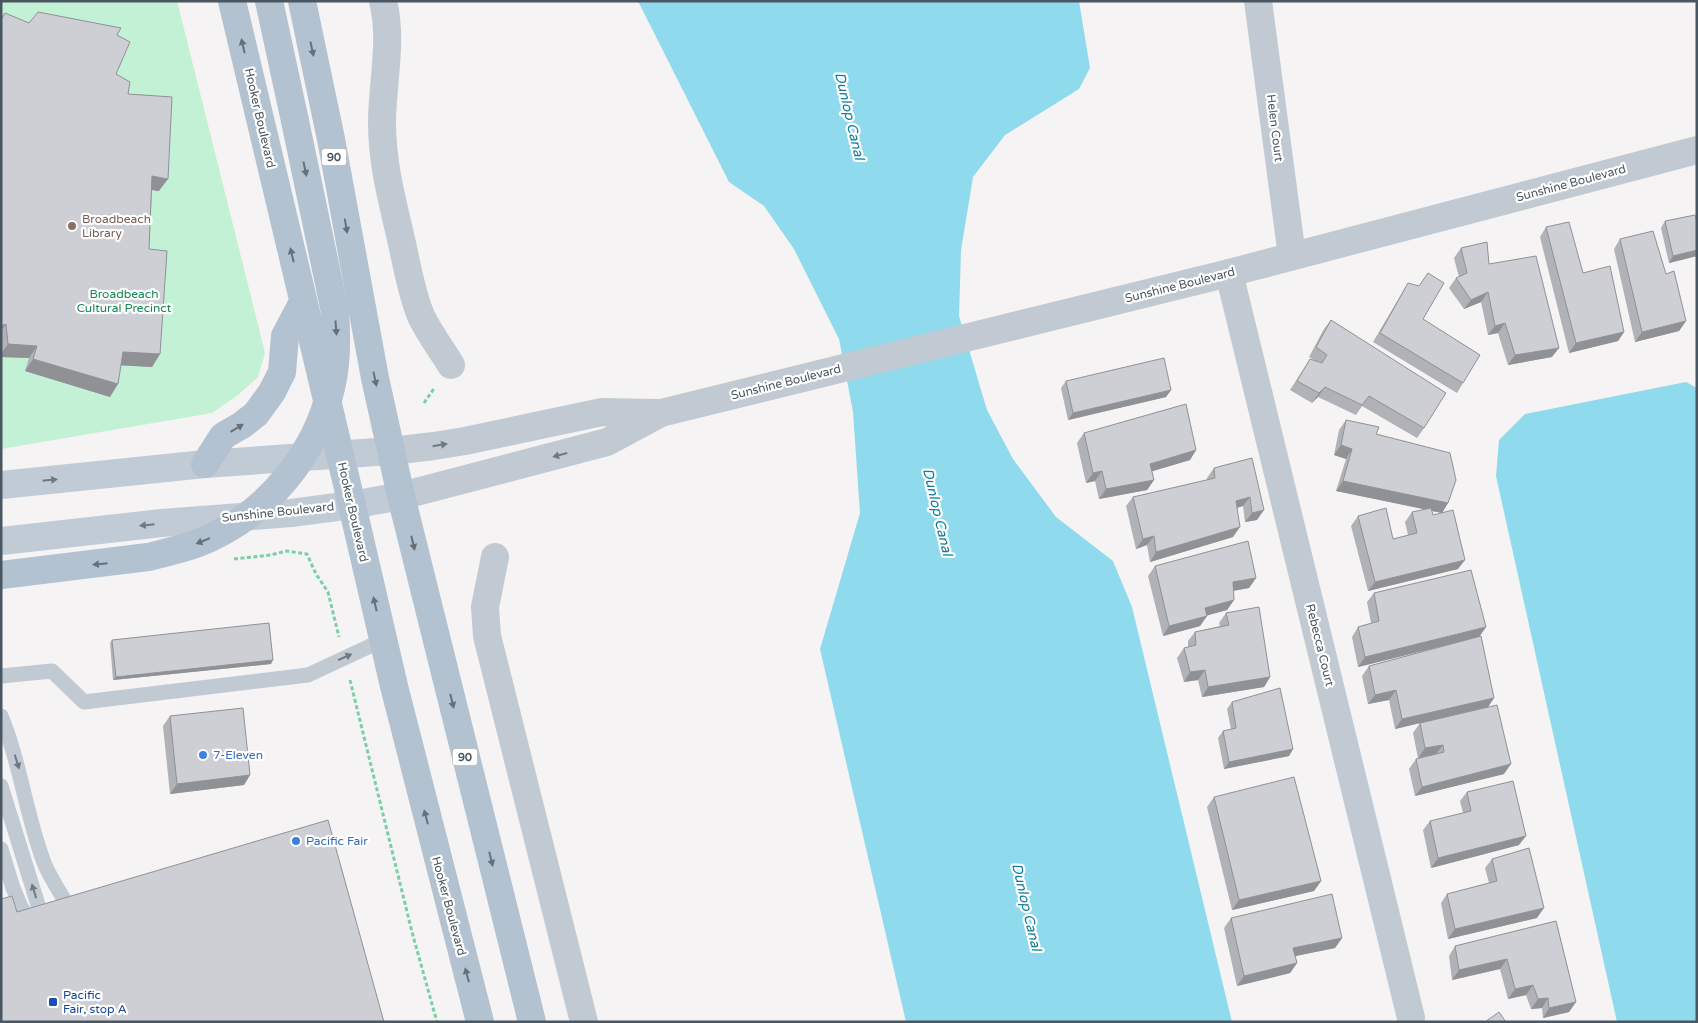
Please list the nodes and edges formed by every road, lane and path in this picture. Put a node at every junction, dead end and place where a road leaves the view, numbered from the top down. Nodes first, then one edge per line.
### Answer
1 (232, 1) edge
2 (269, 1) edge
3 (302, 1) edge
4 (383, 1) edge
5 (1258, 1) edge
6 (1697, 150) edge
7 (1292, 256) junction
8 (1228, 273) junction
9 (303, 302) junction
10 (451, 365) dead end
11 (661, 413) junction
12 (391, 450) junction
13 (340, 454) junction
14 (205, 464) junction
15 (1, 485) edge
16 (401, 496) junction
17 (352, 505) junction
18 (1, 541) edge
19 (495, 557) dead end
20 (1, 575) edge
21 (383, 640) junction
22 (1, 676) edge
23 (1, 716) edge
24 (1, 786) edge
25 (1, 849) edge
26 (53, 934) junction
27 (1411, 1018) dead end
28 (480, 1022) edge
29 (532, 1022) edge
30 (584, 1022) edge

9 -> 1 main road, Hooker Boulevard
2 -> 20 main road, bridge
3 -> 12 main road, 90
4 - 10 street
5 - 7 street, Helen Court
6 - 7 street, Sunshine Boulevard
7 - 8 street, Sunshine Boulevard
8 - 11 street, Sunshine Boulevard
8 - 27 street, Rebecca Court
9 - 13 main road, Hooker Boulevard
14 -> 9 main road
12 -> 11 street, Sunshine Boulevard
11 -> 16 street, Sunshine Boulevard
12 - 13 main road, Sunshine Boulevard
12 - 16 main road, 90
13 - 14 main road, Sunshine Boulevard
13 - 17 main road, Hooker Boulevard
15 -> 14 main road, Sunshine Boulevard
16 - 17 main road, Sunshine Boulevard
16 -> 29 main road, 90
17 -> 18 main road, Sunshine Boulevard
21 -> 17 main road, Hooker Boulevard
19 - 30 street
22 -> 21 lane
28 -> 21 main road, Hooker Boulevard
23 -> 26 lane
26 -> 24 lane, bridge
25 - 26 lane

